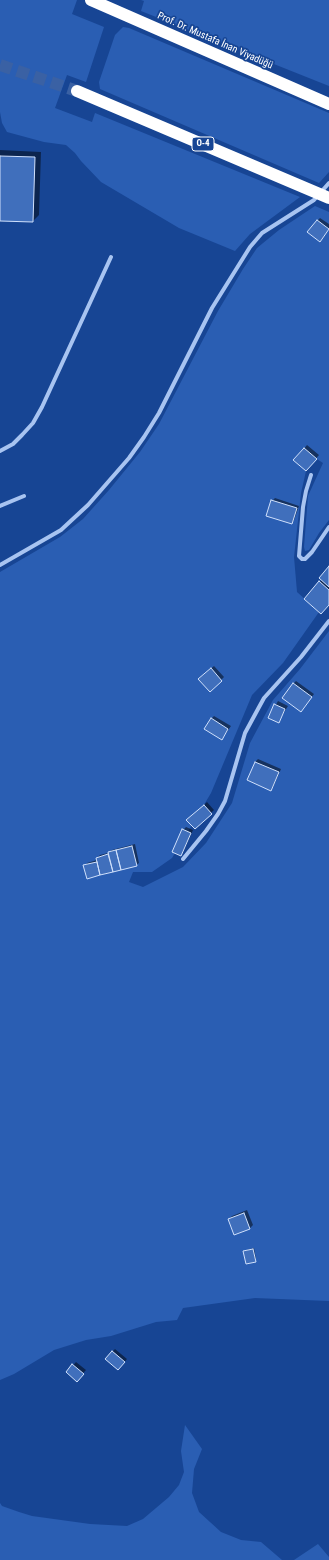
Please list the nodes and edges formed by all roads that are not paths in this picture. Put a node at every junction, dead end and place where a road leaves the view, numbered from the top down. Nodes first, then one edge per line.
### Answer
1 (92, 0) edge
2 (77, 91) tunnel mouth
3 (329, 104) edge
4 (329, 183) edge
5 (329, 198) edge
6 (111, 257) dead end
7 (0, 451) edge
8 (311, 475) dead end
9 (24, 496) dead end
10 (0, 506) edge
11 (329, 526) edge
12 (0, 565) edge
13 (329, 621) edge
14 (183, 859) dead end

1 - 3 highway, Prof. Dr. Mustafa İnan Viyadüğü
2 - 5 highway, O-4, bridge
4 - 12 street
6 - 7 street
8 - 11 street
9 - 10 street
13 - 14 street

